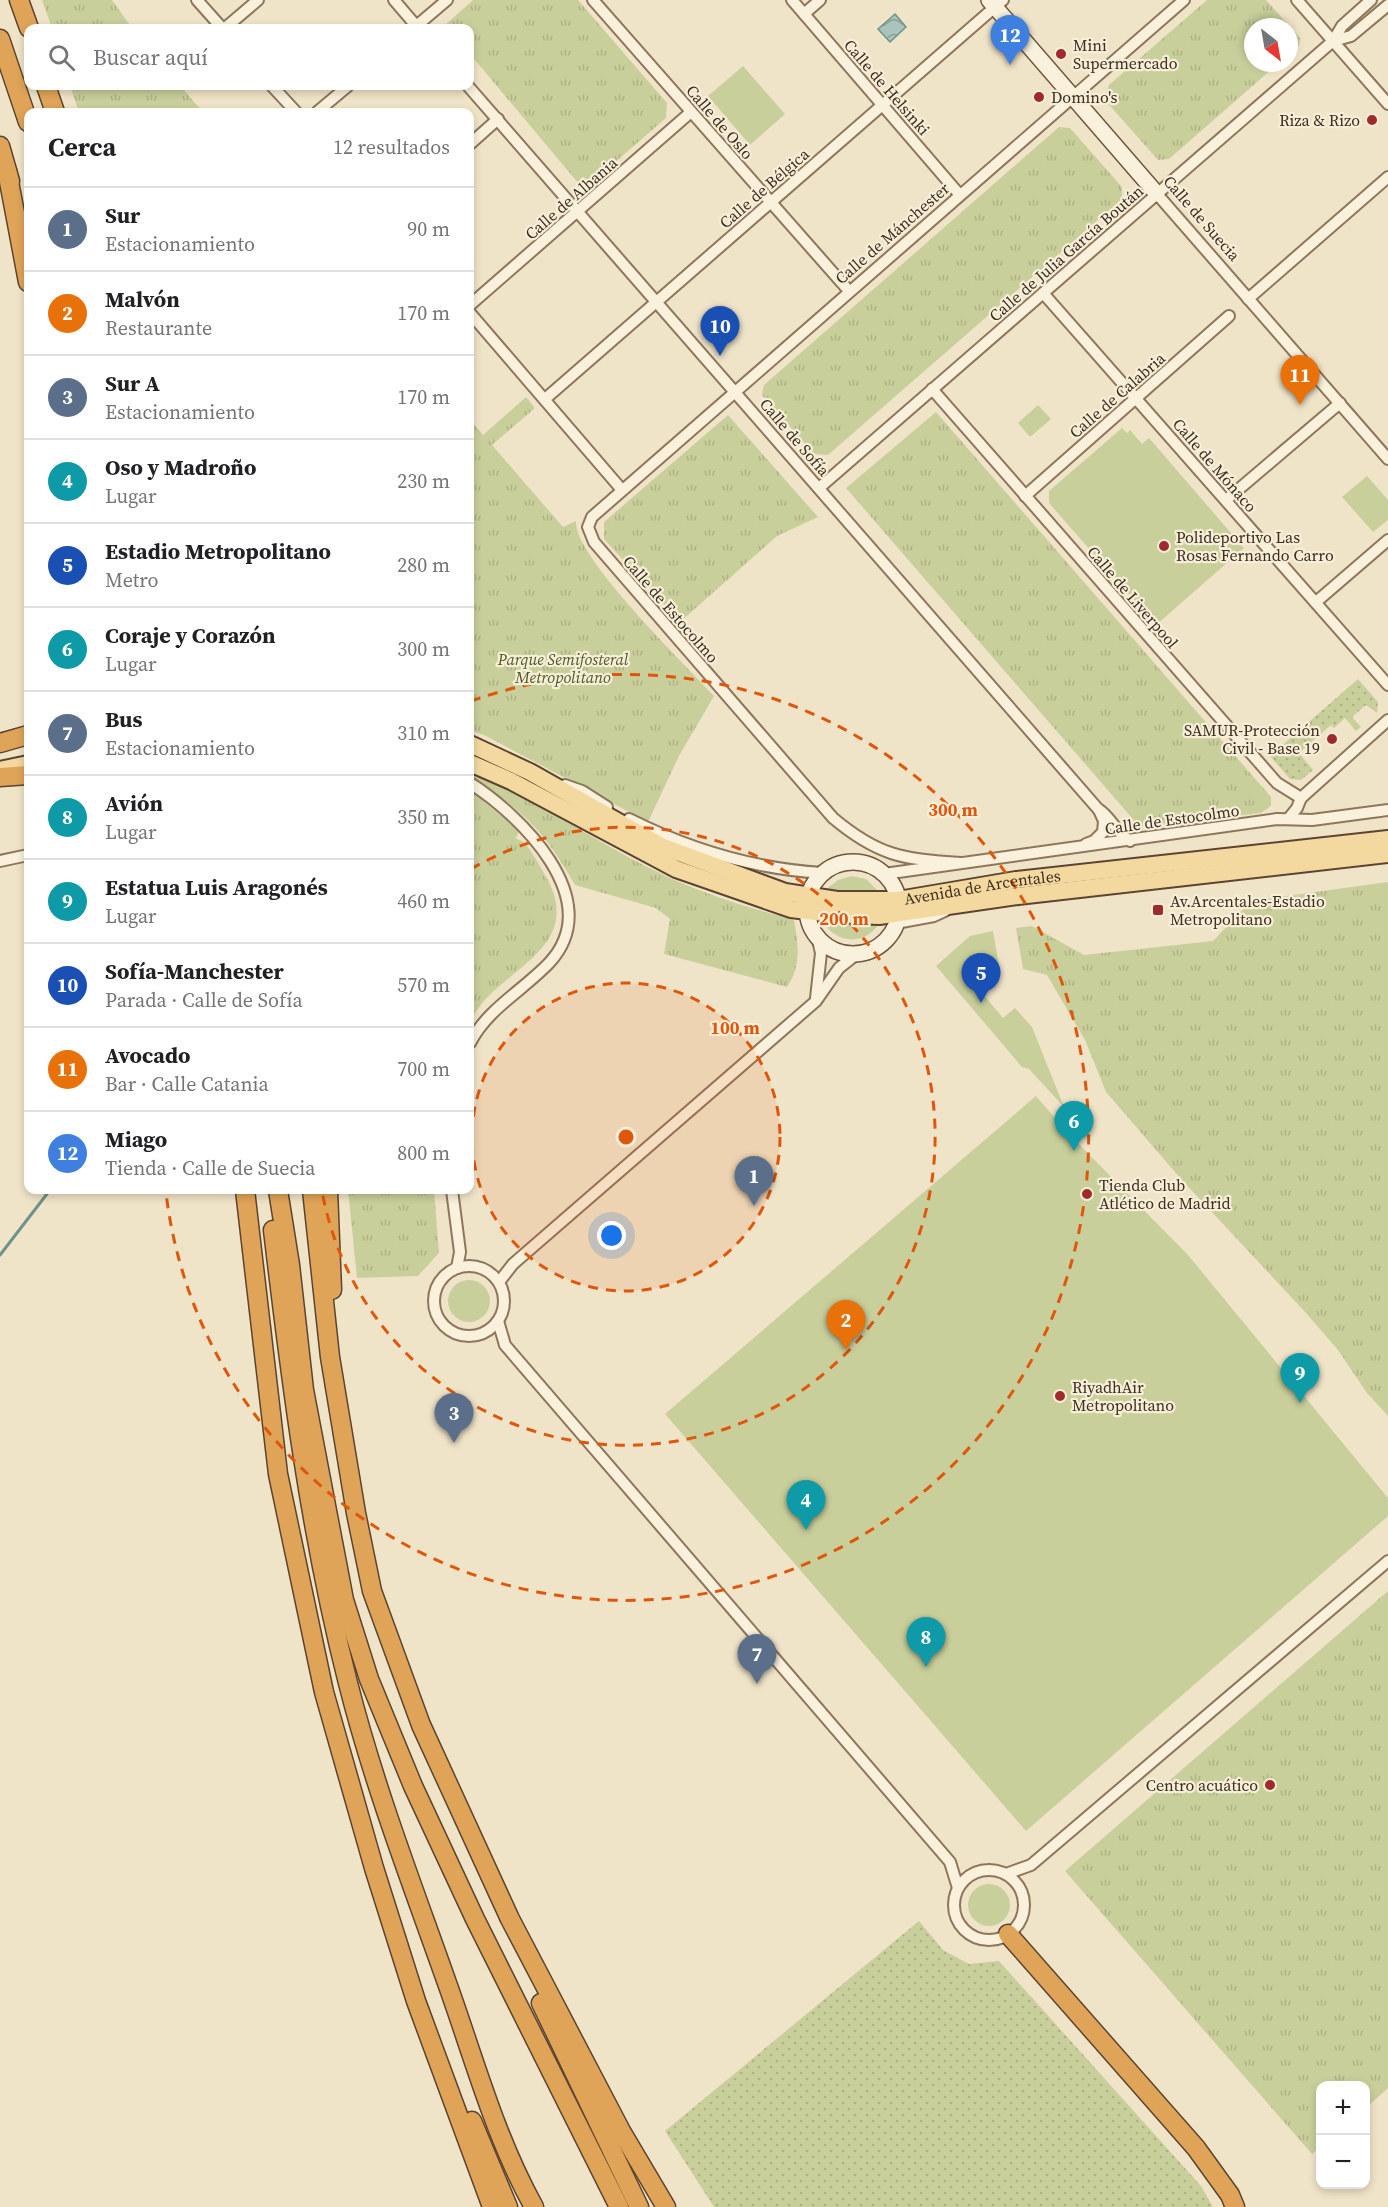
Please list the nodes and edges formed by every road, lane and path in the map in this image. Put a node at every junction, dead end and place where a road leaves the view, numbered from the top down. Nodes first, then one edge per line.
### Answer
1 (19, 0) edge
2 (197, 0) edge
3 (258, 0) edge
4 (394, 0) edge
5 (447, 0) edge
6 (593, 0) edge
7 (792, 0) edge
8 (820, 0) edge
9 (1184, 0) edge
10 (1297, 0) edge
11 (1371, 0) edge
12 (995, 2) edge
13 (1388, 5) edge
14 (804, 14) junction
15 (28, 24) edge
16 (220, 24) edge
17 (229, 24) edge
18 (413, 24) edge
19 (420, 24) edge
20 (0, 39) edge
21 (1333, 41) junction
22 (47, 90) edge
23 (276, 90) edge
24 (343, 90) edge
25 (472, 90) edge
26 (1072, 96) junction
27 (882, 104) junction
28 (1388, 104) edge
29 (54, 108) edge
30 (292, 108) edge
31 (322, 108) edge
32 (24, 110) edge
33 (691, 112) junction
34 (498, 119) junction
35 (474, 140) edge
36 (0, 146) edge
37 (7, 171) junction
38 (1388, 177) edge
39 (959, 194) junction
40 (1157, 194) junction
41 (771, 203) junction
42 (578, 212) junction
43 (24, 229) edge
44 (24, 261) edge
45 (849, 291) junction
46 (1043, 293) junction
47 (1248, 299) junction
48 (474, 302) edge
49 (657, 302) junction
50 (1229, 316) dead end
51 (474, 318) edge
52 (932, 389) junction
53 (736, 393) junction
54 (1136, 398) junction
55 (545, 399) junction
56 (1340, 403) junction
57 (1388, 459) edge
58 (819, 488) junction
59 (622, 490) junction
60 (1025, 496) junction
61 (1226, 500) junction
62 (1388, 540) edge
63 (1316, 602) junction
64 (1388, 685) edge
65 (1388, 720) edge
66 (24, 736) edge
67 (0, 743) edge
68 (24, 745) edge
69 (474, 746) edge
70 (0, 749) edge
71 (24, 765) edge
72 (474, 765) edge
73 (0, 770) edge
74 (530, 772) junction
75 (24, 775) edge
76 (0, 777) edge
77 (474, 786) edge
78 (1301, 798) junction
79 (1098, 810) junction
80 (1388, 810) edge
81 (1289, 818) junction
82 (1312, 820) junction
83 (1388, 839) edge
84 (1130, 841) junction
85 (1075, 848) junction
86 (1388, 854) edge
87 (24, 856) edge
88 (0, 861) edge
89 (960, 863) junction
90 (823, 873) junction
91 (884, 874) junction
92 (808, 903) junction
93 (898, 912) junction
94 (817, 936) junction
95 (858, 953) junction
96 (816, 1001) junction
97 (474, 1038) edge
98 (234, 1194) edge
99 (245, 1194) edge
100 (268, 1194) edge
101 (279, 1194) edge
102 (312, 1194) edge
103 (328, 1194) edge
104 (453, 1194) edge
105 (250, 1245) junction
106 (513, 1264) junction
107 (457, 1268) junction
108 (487, 1271) junction
109 (499, 1282) junction
110 (498, 1321) junction
111 (479, 1335) junction
112 (502, 1341) junction
113 (330, 1358) junction
114 (1388, 1561) edge
115 (950, 1862) junction
116 (1031, 1865) junction
117 (973, 1874) junction
118 (1006, 1874) junction
119 (958, 1888) junction
120 (1020, 1889) junction
121 (510, 1919) junction
122 (394, 1928) junction
123 (1008, 1934) junction
124 (555, 2076) junction
125 (480, 2178) junction
126 (485, 2207) edge
127 (492, 2207) edge
128 (508, 2207) edge
129 (534, 2207) edge
130 (610, 2207) edge
131 (619, 2207) edge
132 (639, 2207) edge
133 (666, 2207) edge
134 (1235, 2207) edge

1 - 15 highway
2 - 16 street
3 - 17 street
4 - 18 street
5 - 19 street
6 - 33 street, Calle de Oslo
7 - 14 street, Calle de Helsinki
8 - 14 street
9 - 26 street, Calle de Mánchester
10 - 21 street
11 - 21 street, Calle de Julia García Boután
12 - 26 street, Calle de Suecia
12 - 27 street, Calle de Bélgica
13 - 21 street, Calle de Julia García Boután
14 - 27 street, Calle de Helsinki
20 - 32 highway
21 - 28 street
21 - 40 street, Calle de Julia García Boután
22 - 29 highway
23 - 30 street
24 - 31 street
25 - 34 street, Calle de Sofía
26 - 39 street, Calle de Mánchester
26 - 40 street, Calle de Suecia
27 - 39 street, Calle de Helsinki
27 - 41 street, Calle de Bélgica
33 - 41 street, Calle de Oslo
33 - 42 street, Calle de Albania
34 - 35 street
34 - 42 street, Calle de Sofía
36 - 37 highway
37 - 43 highway
37 - 44 highway
38 - 47 street
39 - 45 street, Calle de Mánchester
40 - 46 street, Calle de Julia García Boután
40 - 47 street, Calle de Suecia
41 - 45 street, Calle de Oslo
41 - 49 street, Calle de Bélgica
42 - 48 street, Calle de Albania
42 - 49 street, Calle de Sofía
45 - 53 street, Calle de Mánchester
46 - 52 street, Calle de Julia García Boután
46 - 54 street, Calle de Mónaco
47 - 56 street, Calle de Suecia
49 - 53 street, Calle de Sofía
49 - 55 street, Calle de Bélgica
50 - 54 street, Calle de Calabria
51 - 55 street
52 - 58 street, Calle de Julia García Boután
52 - 60 street, Calle de Liverpool
53 - 58 street, Calle de Sofía
53 - 59 street, Calle de Mánchester
54 - 60 street, Calle de Calabria
54 - 61 street, Calle de Mónaco
55 - 59 street
56 - 57 street, Calle de Suecia
56 - 61 street
58 - 79 street, Calle de Sofía
59 - 89 street, Calle de Estocolmo
60 - 78 street, Calle de Liverpool
61 - 63 street, Calle de Mónaco
62 - 63 street
63 - 64 street, Calle de Mónaco
65 - 78 street
66 - 67 highway
68 - 70 main road
69 - 74 main road, Avenida de Arcentales
71 - 73 main road
72 - 92 main road, Avenida de Arcentales
74 - 90 street, Avenida de Arcentales
74 - 92 main road, Avenida de Arcentales
75 - 76 highway
77 - 97 street
78 - 81 street
78 - 82 street
79 - 84 street, Calle de Sofía
79 - 85 street
80 - 82 street, Calle de Estocolmo
81 - 82 street, Calle de Estocolmo
81 - 84 street, Calle de Estocolmo
83 - 93 main road, Avenida de Arcentales
84 - 85 street, Calle de Estocolmo
85 - 89 street, Calle de Estocolmo
86 - 93 main road, Avenida de Arcentales
87 - 88 street
89 - 91 street, Calle de Estocolmo
90 - 91 street
90 - 92 street
91 - 93 street
92 - 93 main road, Avenida de Arcentales
92 - 94 street
93 - 95 street
94 - 95 street
94 - 96 street
95 - 96 street
96 - 106 street
98 - 105 highway
99 - 105 highway
100 - 129 highway
101 - 124 highway
102 - 113 highway
103 - 113 highway
104 - 107 street
105 - 122 highway
106 - 108 street
106 - 109 street
107 - 108 street
107 - 111 street
108 - 109 street
109 - 110 street
110 - 111 street
110 - 112 street
111 - 112 street
112 - 115 street
113 - 121 highway
114 - 116 street
115 - 117 street
115 - 119 street
116 - 118 street
116 - 120 street
117 - 118 street
117 - 119 street
118 - 120 street
119 - 123 street
120 - 123 street
121 - 132 highway
121 - 133 highway
122 - 125 highway
122 - 128 highway
123 - 134 highway
124 - 130 highway
124 - 131 highway
125 - 126 highway
125 - 127 highway

